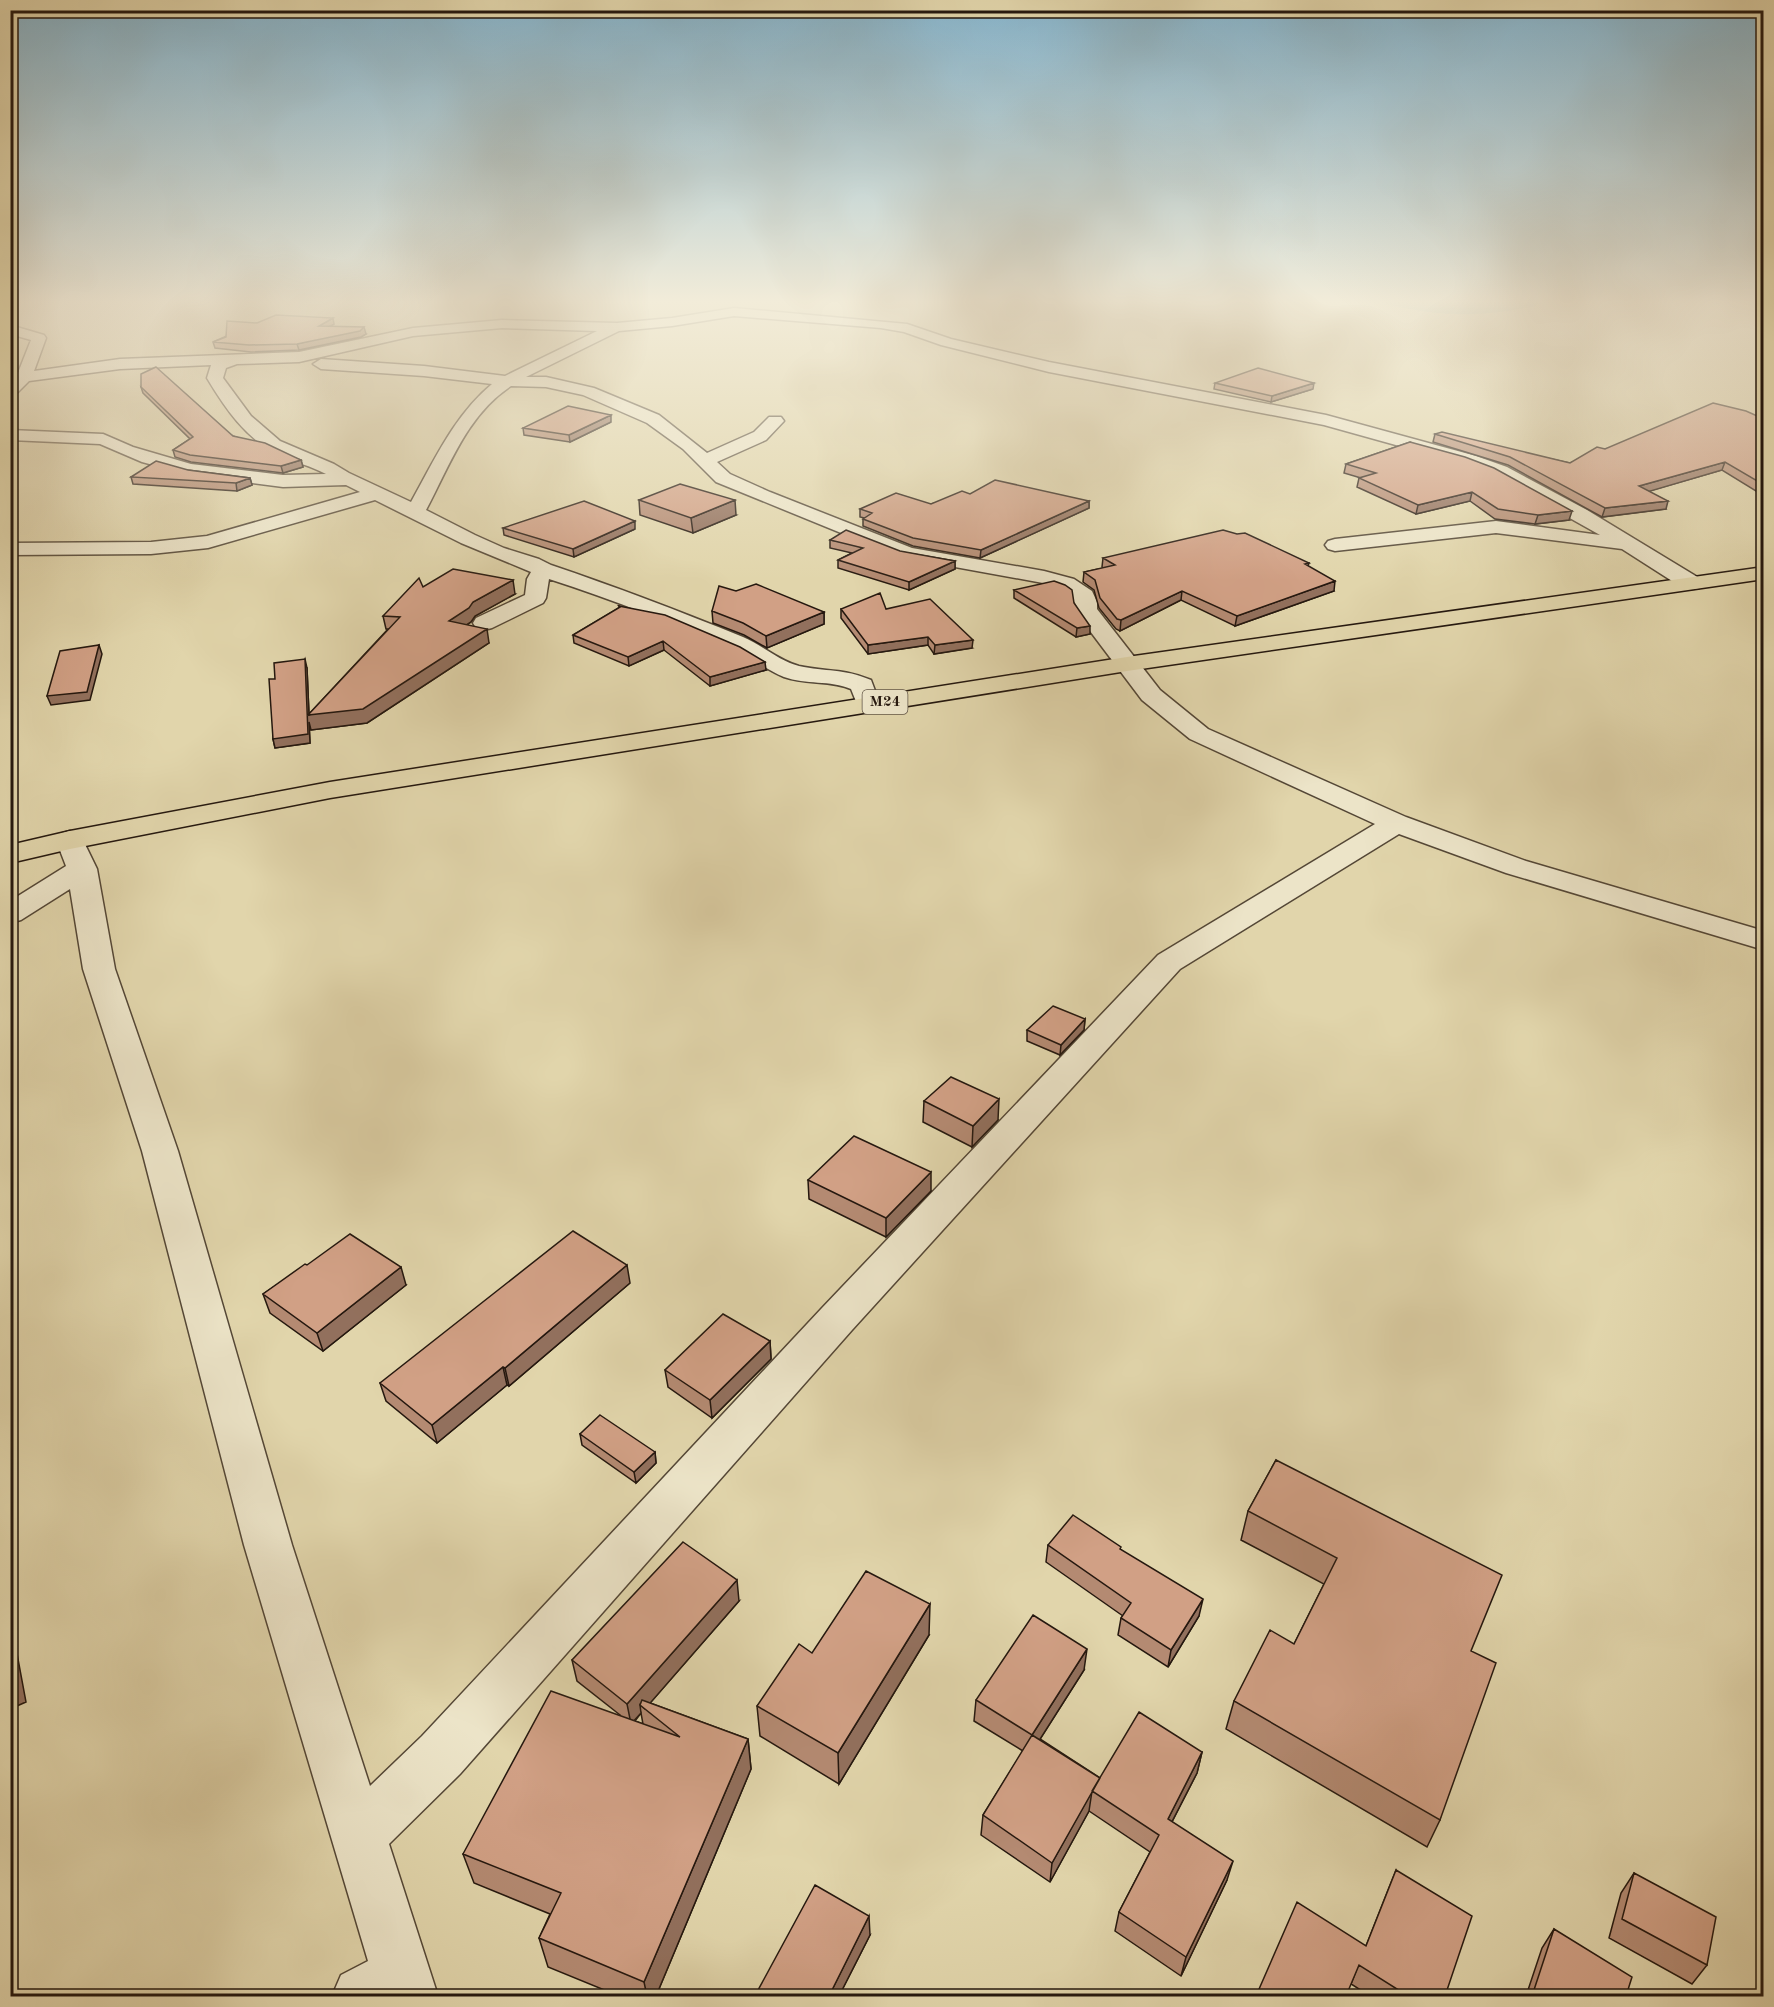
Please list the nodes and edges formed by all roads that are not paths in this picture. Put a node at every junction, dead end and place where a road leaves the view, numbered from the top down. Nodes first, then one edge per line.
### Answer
1 (224, 393) edge
2 (492, 393) edge
3 (591, 393) edge
4 (1181, 393) edge
5 (775, 421) dead end
6 (10, 435) edge
7 (703, 461) junction
8 (349, 479) junction
9 (378, 493) junction
10 (415, 512) junction
11 (1335, 545) dead end
12 (1634, 546) junction
13 (10, 549) edge
14 (543, 570) junction
15 (1764, 573) edge
16 (1691, 584) junction
17 (484, 623) dead end
18 (1127, 664) junction
19 (868, 704) junction
20 (1396, 822) junction
21 (10, 854) edge
22 (76, 855) junction
23 (10, 914) edge
24 (1764, 942) edge
25 (358, 1835) junction
26 (391, 1989) edge

1 - 8 street
2 - 10 street
3 - 7 street
4 - 12 street
5 - 7 street
6 - 8 street
7 - 18 street
8 - 9 street
9 - 10 street
9 - 13 street
10 - 14 street
11 - 12 street
12 - 16 street
14 - 17 street
14 - 19 street
15 - 16 main road, M24
16 - 18 main road, M24
18 - 19 main road, M24
18 - 20 street
19 - 22 main road, M24
20 - 24 street
20 - 25 street
21 - 22 main road, M24
22 - 23 street
22 - 25 street
25 - 26 street

